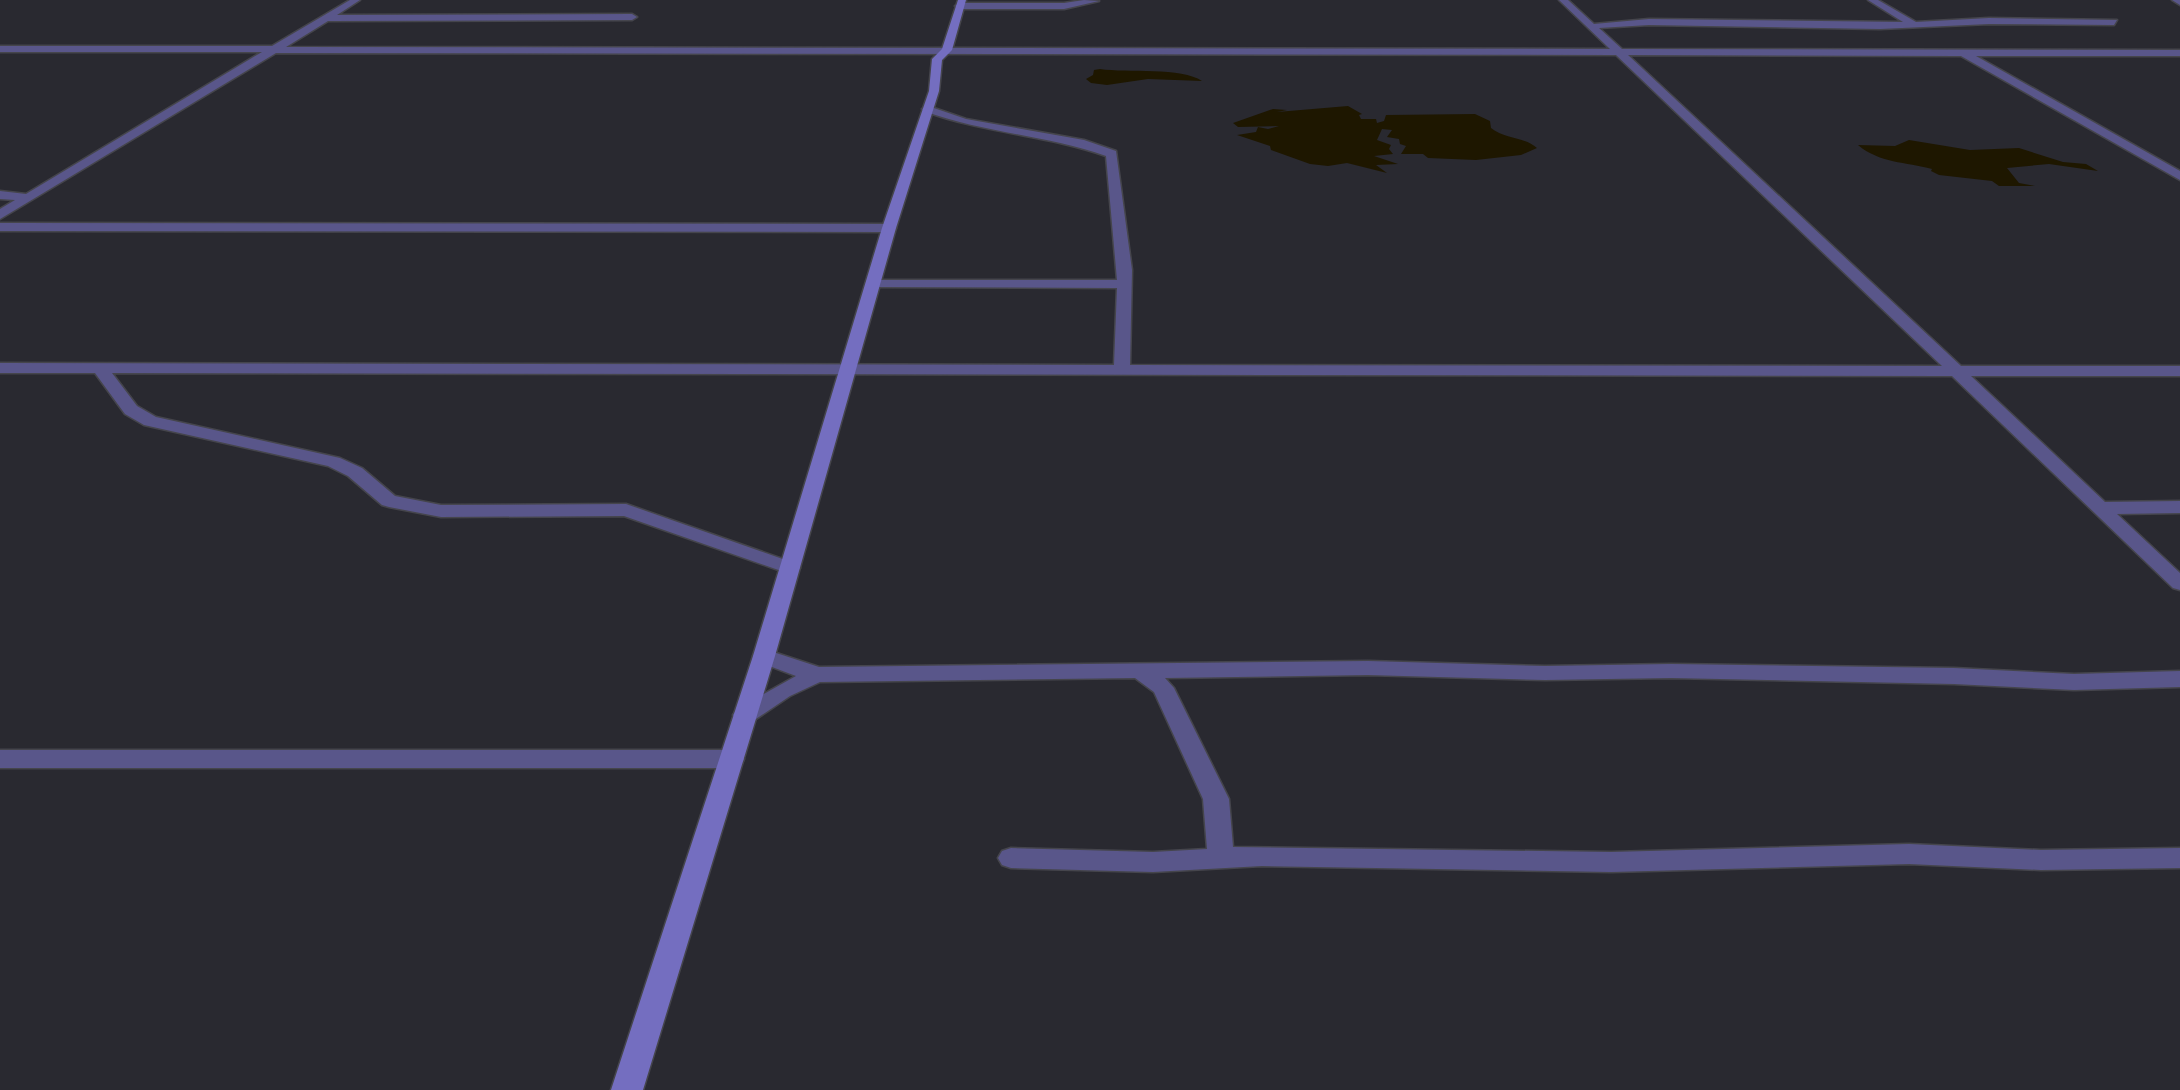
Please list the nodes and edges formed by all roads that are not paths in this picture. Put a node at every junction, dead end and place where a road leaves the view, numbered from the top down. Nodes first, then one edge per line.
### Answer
1 (356, 0) edge
2 (1563, 0) edge
3 (1872, 0) edge
4 (1094, 1) edge
5 (961, 3) edge
6 (632, 17) dead end
7 (326, 18) junction
8 (2114, 22) dead end
9 (1910, 23) junction
10 (1592, 27) junction
11 (0, 49) edge
12 (273, 50) junction
13 (947, 50) junction
14 (1622, 50) junction
15 (1961, 51) junction
16 (2180, 53) edge
17 (928, 109) junction
18 (2180, 176) edge
19 (0, 195) edge
20 (29, 198) junction
21 (0, 215) edge
22 (0, 227) edge
23 (889, 228) junction
24 (875, 284) junction
25 (1125, 284) junction
26 (0, 368) edge
27 (100, 368) junction
28 (848, 370) junction
29 (1122, 371) junction
30 (2180, 371) edge
31 (1955, 372) junction
32 (2180, 507) edge
33 (2101, 508) junction
34 (790, 568) junction
35 (2180, 584) edge
36 (764, 656) junction
37 (1142, 672) junction
38 (817, 675) junction
39 (2180, 679) edge
40 (745, 715) junction
41 (0, 759) edge
42 (732, 759) junction
43 (1011, 858) dead end
44 (2180, 858) edge
45 (1221, 859) junction
46 (627, 1090) edge

1 - 7 street
2 - 10 street
3 - 9 street
4 - 5 street
5 - 13 street
6 - 7 street
7 - 12 street
8 - 9 street
9 - 10 street
9 - 15 street
10 - 14 street
11 - 12 street
12 - 13 street
12 - 20 street
13 - 14 street
13 - 17 street
14 - 15 street
14 - 31 street
15 - 16 street
15 - 18 street
17 - 23 street
17 - 25 street
19 - 20 street
20 - 21 street
22 - 23 street
23 - 24 street
24 - 25 street
24 - 28 street
25 - 29 street
26 - 27 street
27 - 28 street
27 - 34 street
28 - 29 street
28 - 34 street
29 - 31 street
30 - 31 street
31 - 33 street
32 - 33 street
33 - 35 street
34 - 36 street
36 - 38 street
36 - 40 street
37 - 38 street
37 - 39 street
37 - 45 street
38 - 40 street
40 - 42 street
41 - 42 street
42 - 46 street
43 - 45 street
44 - 45 street

